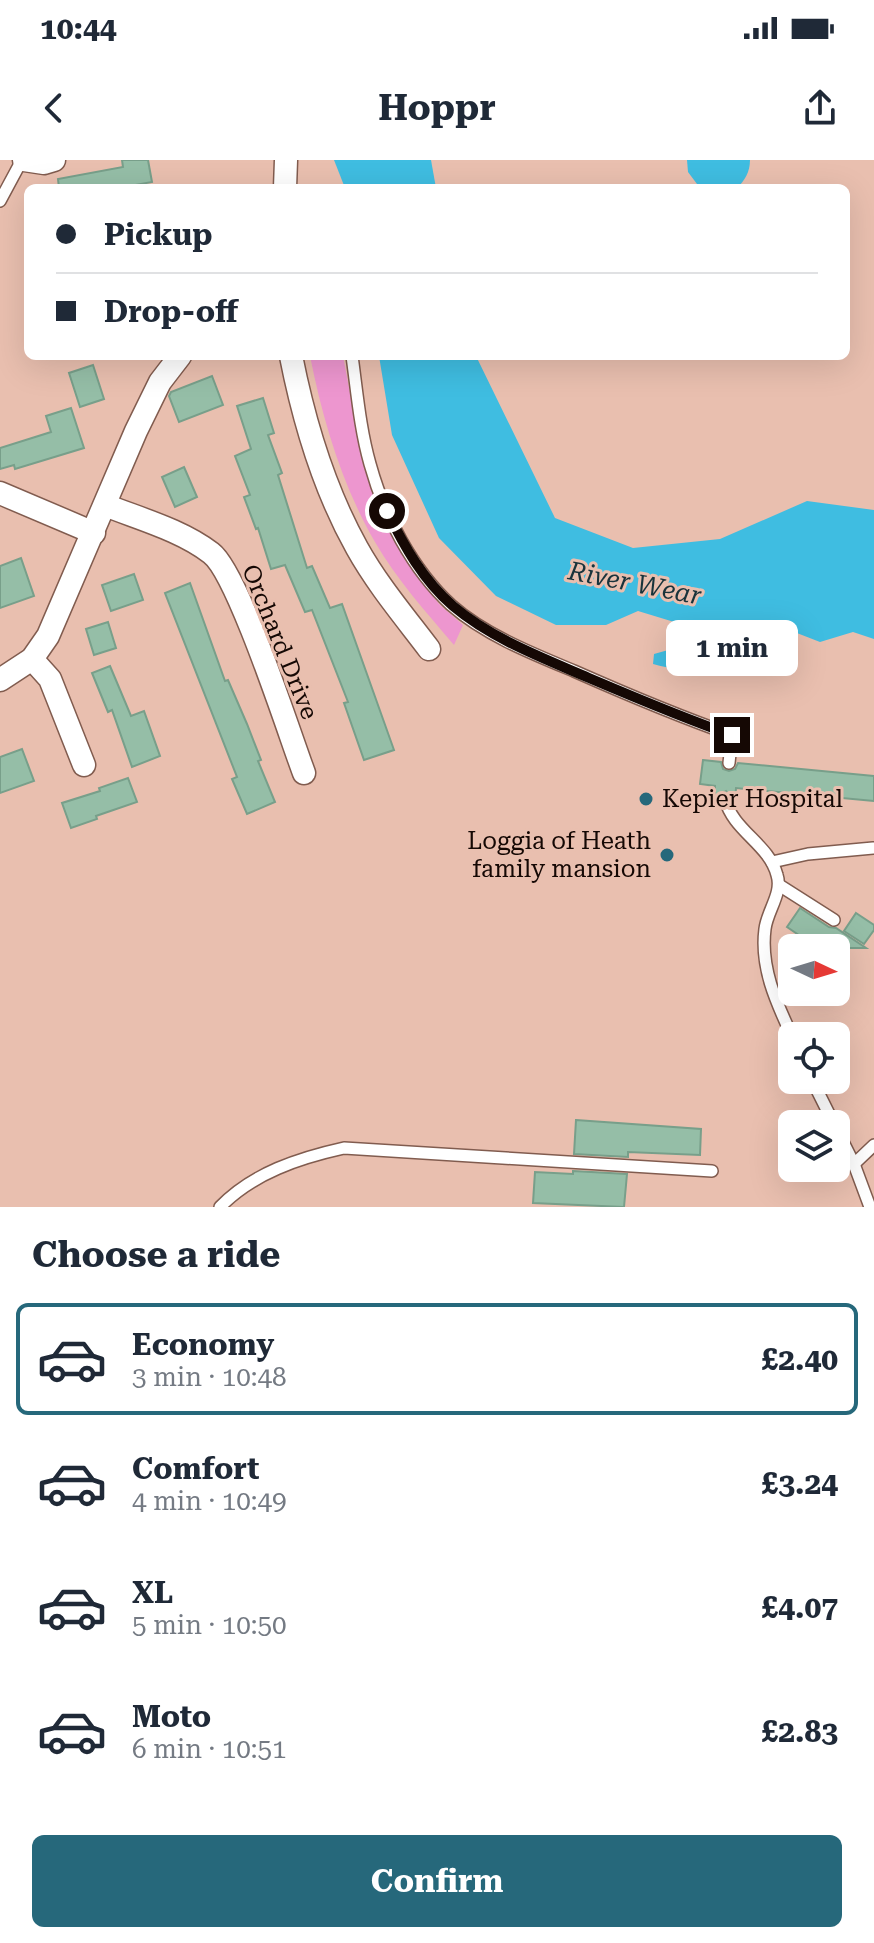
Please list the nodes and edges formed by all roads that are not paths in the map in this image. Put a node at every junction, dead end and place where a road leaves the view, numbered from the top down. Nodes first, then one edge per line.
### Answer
1 (23, 160) edge
2 (54, 160) edge
3 (0, 201) edge
4 (177, 360) edge
5 (292, 360) edge
6 (353, 360) edge
7 (0, 493) edge
8 (105, 505) junction
9 (94, 533) junction
10 (429, 649) dead end
11 (32, 659) junction
12 (0, 680) edge
13 (729, 763) dead end
14 (84, 765) dead end
15 (304, 773) dead end
16 (725, 799) dead end
17 (873, 848) edge
18 (772, 862) junction
19 (779, 885) junction
20 (834, 920) dead end
21 (785, 1022) edge
22 (874, 1145) edge
23 (850, 1156) edge
24 (854, 1164) junction
25 (712, 1171) dead end
26 (220, 1207) edge
27 (870, 1207) edge

1 - 2 street
1 - 3 lane
4 - 8 street
5 - 10 street
6 - 13 lane
7 - 9 street
8 - 9 street
8 - 15 street, Orchard Drive
9 - 11 street
11 - 12 street
11 - 14 street
16 - 18 lane
17 - 18 lane
18 - 19 lane
19 - 20 lane
19 - 21 lane
22 - 24 lane
23 - 24 lane
24 - 27 lane
25 - 26 lane

